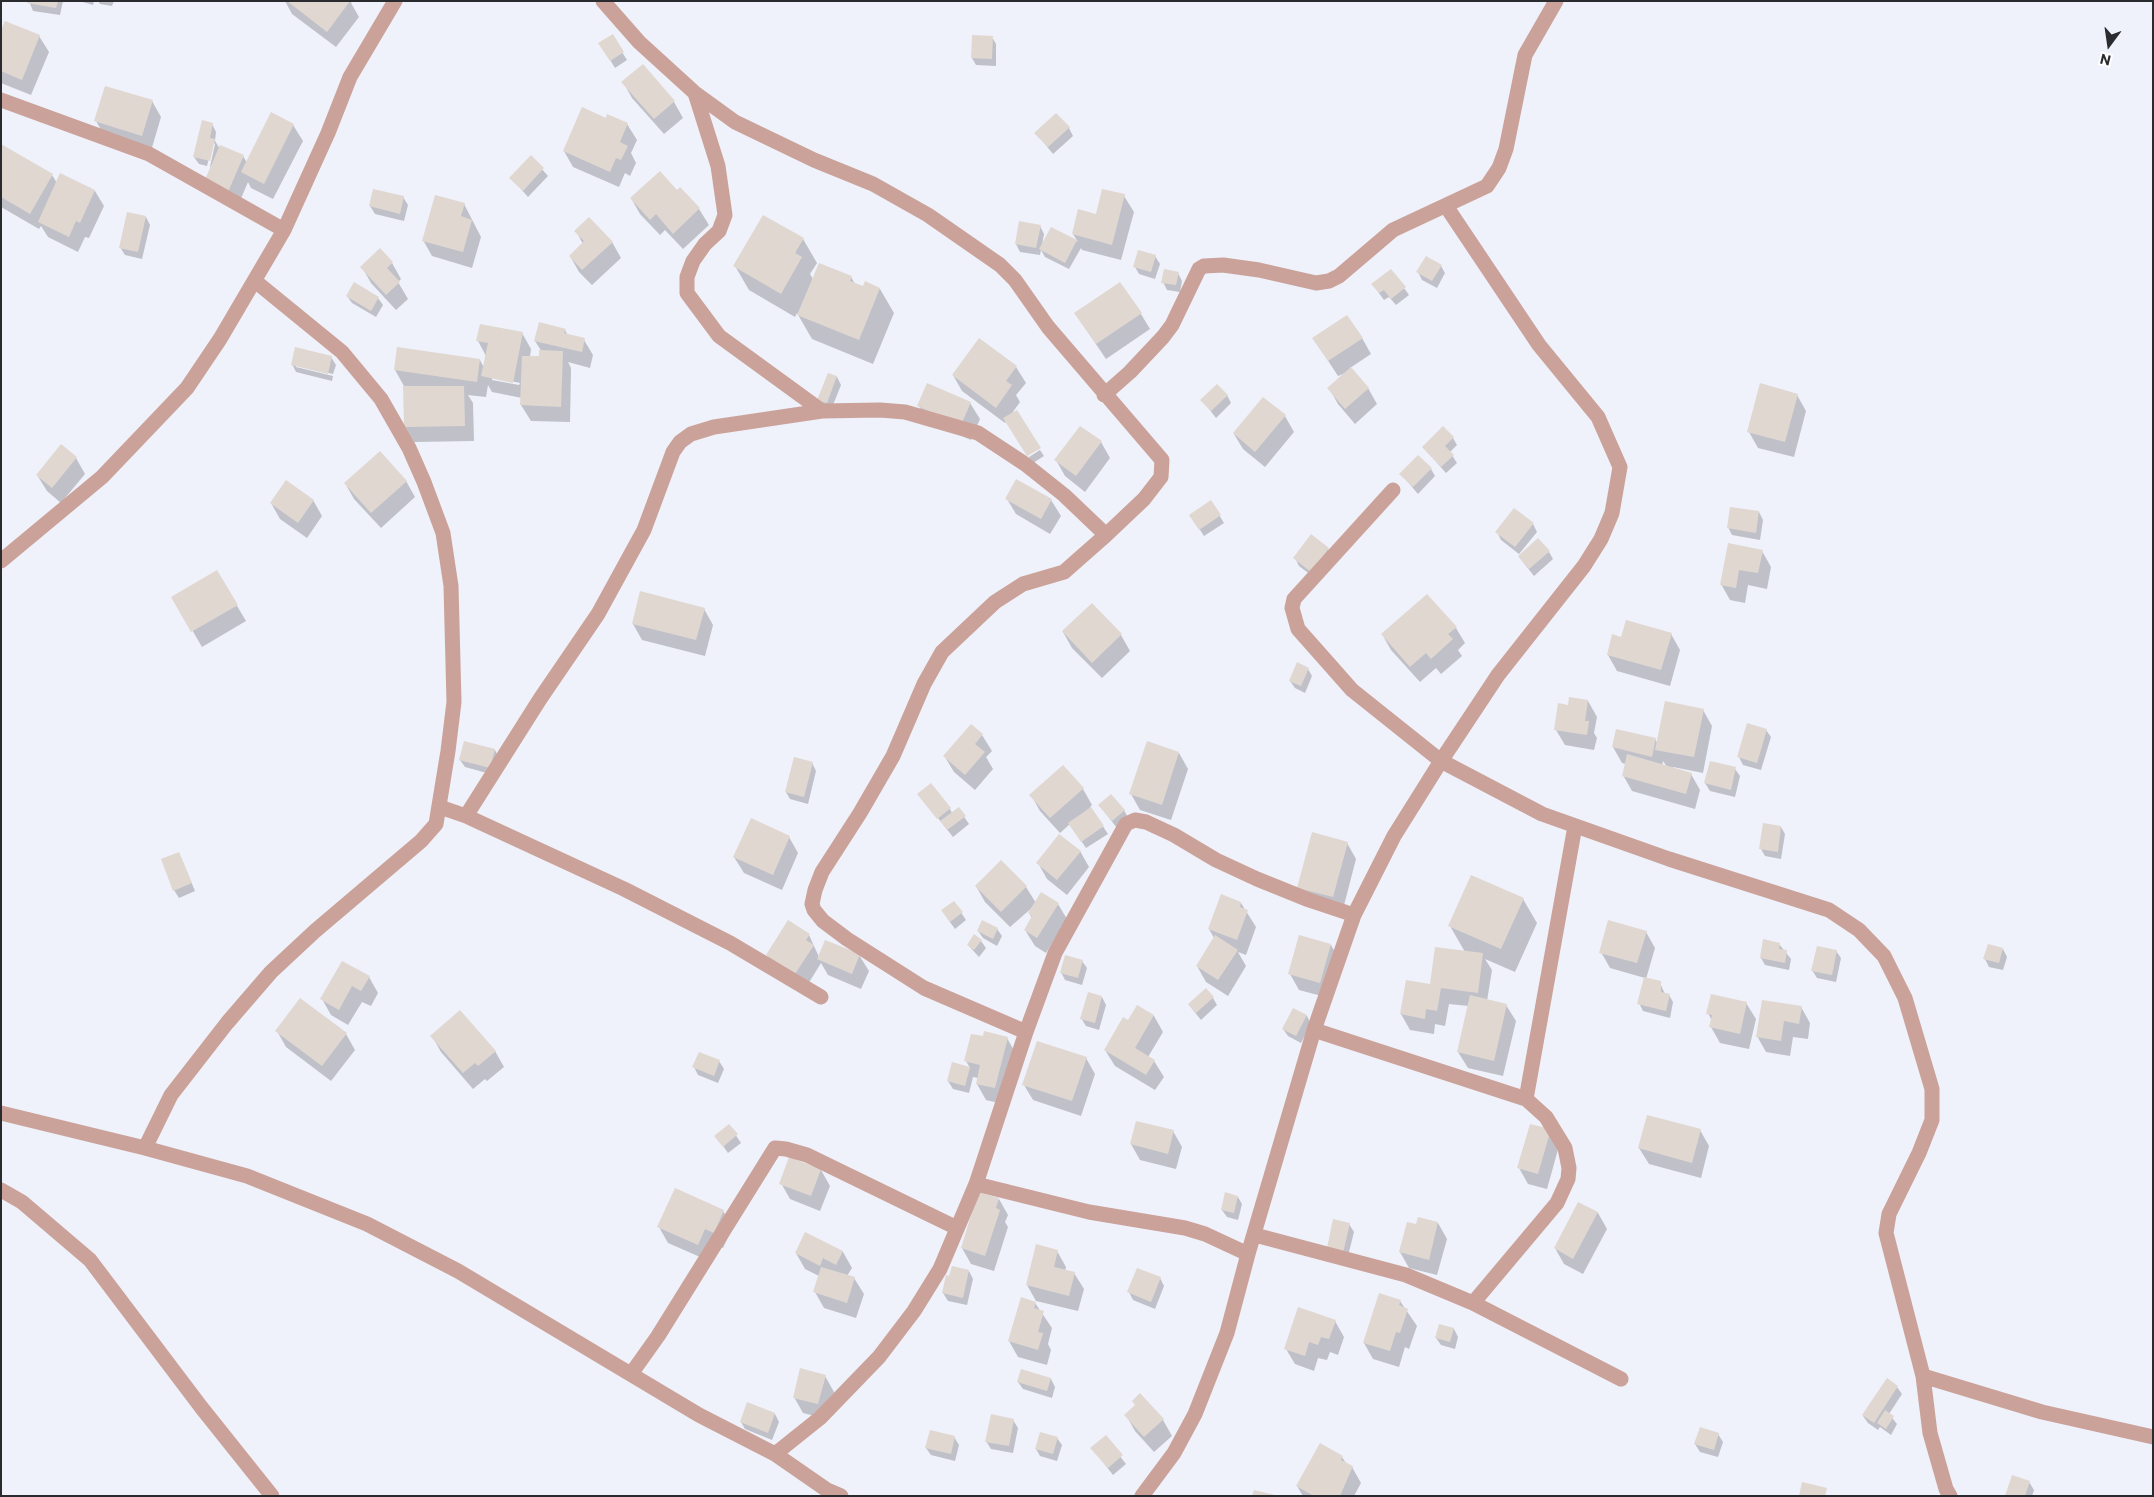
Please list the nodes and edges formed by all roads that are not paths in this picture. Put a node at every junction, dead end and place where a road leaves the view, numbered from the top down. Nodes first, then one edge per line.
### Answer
1 (395, 1) edge
2 (604, 1) edge
3 (1556, 1) edge
4 (695, 93) junction
5 (1, 100) edge
6 (1446, 206) junction
7 (284, 230) junction
8 (255, 281) junction
9 (1104, 395) junction
10 (822, 411) junction
11 (1393, 490) dead end
12 (1106, 535) junction
13 (1, 561) edge
14 (1441, 761) junction
15 (440, 807) junction
16 (466, 816) junction
17 (1575, 826) junction
18 (1354, 914) junction
19 (821, 997) dead end
20 (1314, 1030) junction
21 (1026, 1032) junction
22 (1526, 1099) junction
23 (1, 1113) edge
24 (145, 1148) junction
25 (976, 1184) junction
26 (1, 1190) edge
27 (957, 1228) junction
28 (1255, 1235) junction
29 (1248, 1254) junction
30 (1473, 1303) junction
31 (631, 1374) junction
32 (1923, 1376) junction
33 (1621, 1379) dead end
34 (2153, 1437) edge
35 (775, 1454) junction
36 (272, 1496) edge
37 (841, 1496) edge
38 (1142, 1496) edge
39 (1950, 1496) edge

1 - 7 street
2 - 4 street
3 - 6 street
4 - 9 street
4 - 10 street
5 - 7 street
6 - 9 street
6 - 14 street
7 - 8 street
8 - 13 street
8 - 15 street
9 - 12 street
10 - 12 street
10 - 16 street
11 - 14 street
12 - 21 street
14 - 17 street
14 - 18 street
15 - 16 street
15 - 24 street
16 - 19 street
17 - 22 street
17 - 32 street
18 - 20 street
18 - 21 street
20 - 22 street
20 - 28 street
21 - 25 street
22 - 30 street
23 - 24 street
24 - 31 street
25 - 27 street
25 - 29 street
26 - 36 street
27 - 31 street
27 - 35 street
28 - 29 street
28 - 30 street
29 - 38 street
30 - 33 street
31 - 35 street
32 - 34 street
32 - 39 street
35 - 37 street

